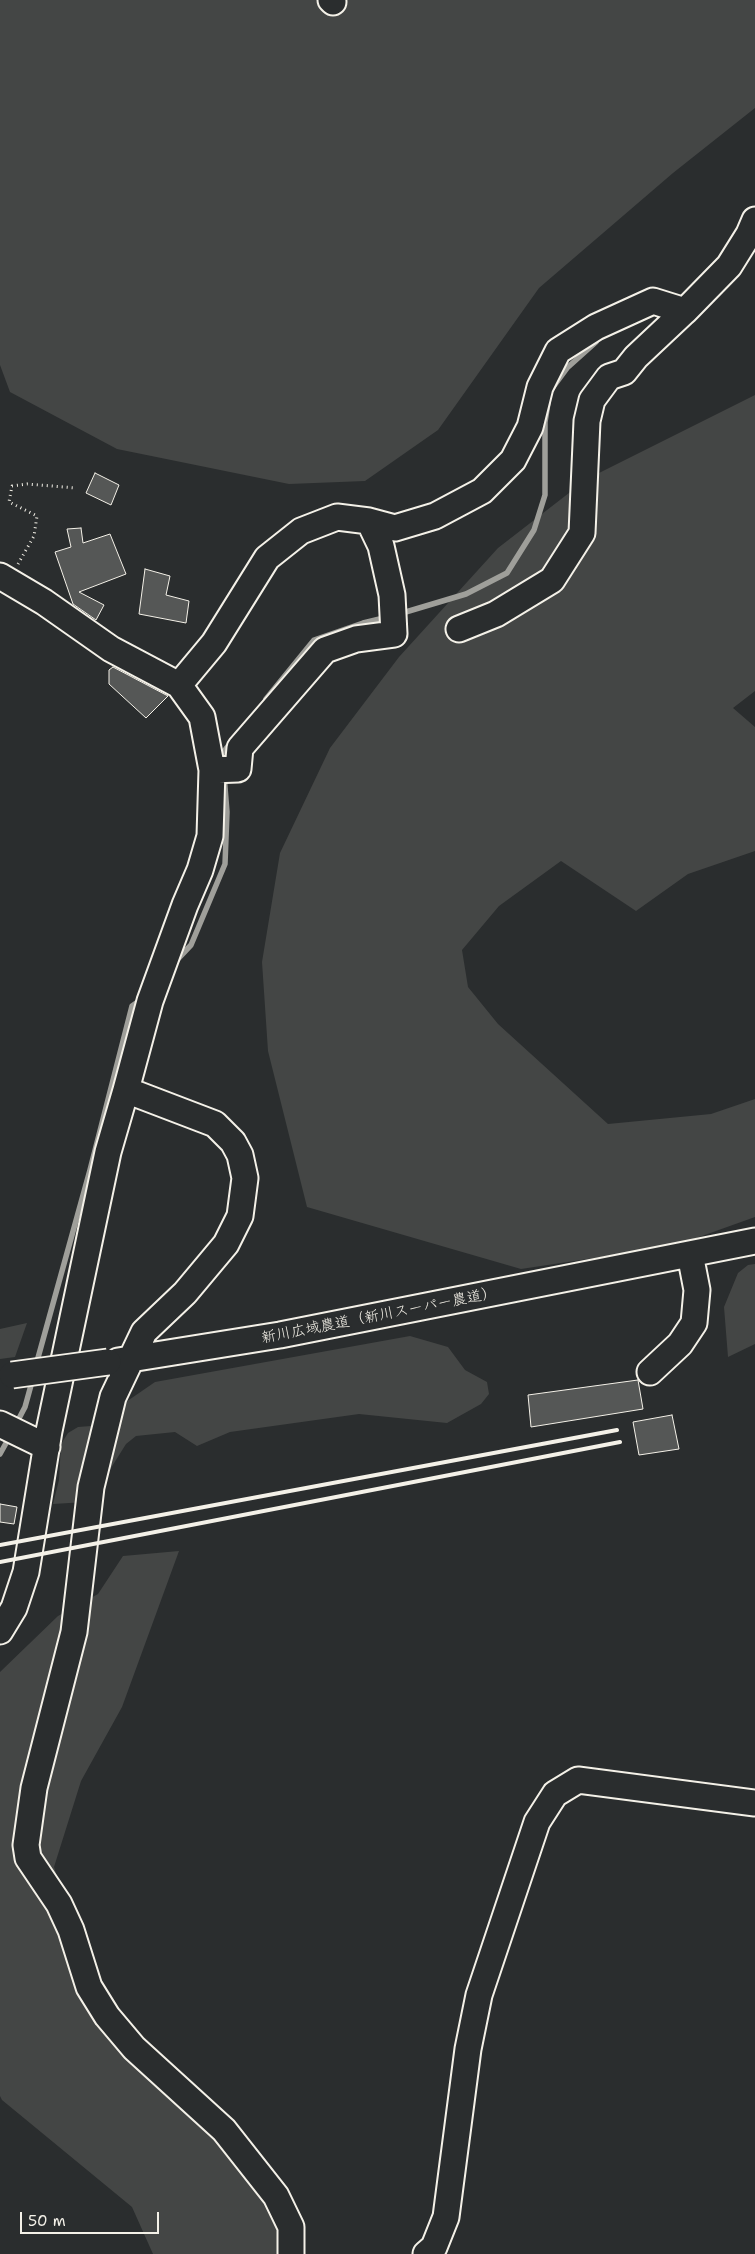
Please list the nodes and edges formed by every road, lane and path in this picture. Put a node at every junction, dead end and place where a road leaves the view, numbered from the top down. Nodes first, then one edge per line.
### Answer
1 (755, 220) edge
2 (685, 311) junction
3 (76, 488) dead end
4 (370, 521) junction
5 (5, 578) edge
6 (459, 629) dead end
7 (179, 685) junction
8 (221, 770) junction
9 (126, 1090) junction
10 (755, 1241) edge
11 (690, 1254) junction
12 (119, 1361) junction
13 (650, 1372) dead end
14 (6, 1375) edge
15 (1, 1425) edge
16 (47, 1447) junction
17 (0, 1631) edge
18 (755, 1803) edge
19 (291, 2254) edge
20 (426, 2254) edge

1 - 2 street
2 - 4 street
2 - 6 street
3 - 5 path
4 - 7 street
4 - 8 street
5 - 7 street
7 - 8 street
8 - 9 street
9 - 12 street
9 - 16 street
10 - 11 street, 新川広域農道（新川スーパー農道）
11 - 12 street, 新川広域農道（新川スーパー農道）
11 - 13 street
12 - 14 street, 新川広域農道（新川スーパー農道）, bridge
12 - 19 street
15 - 16 street
16 - 17 street
18 - 20 street

